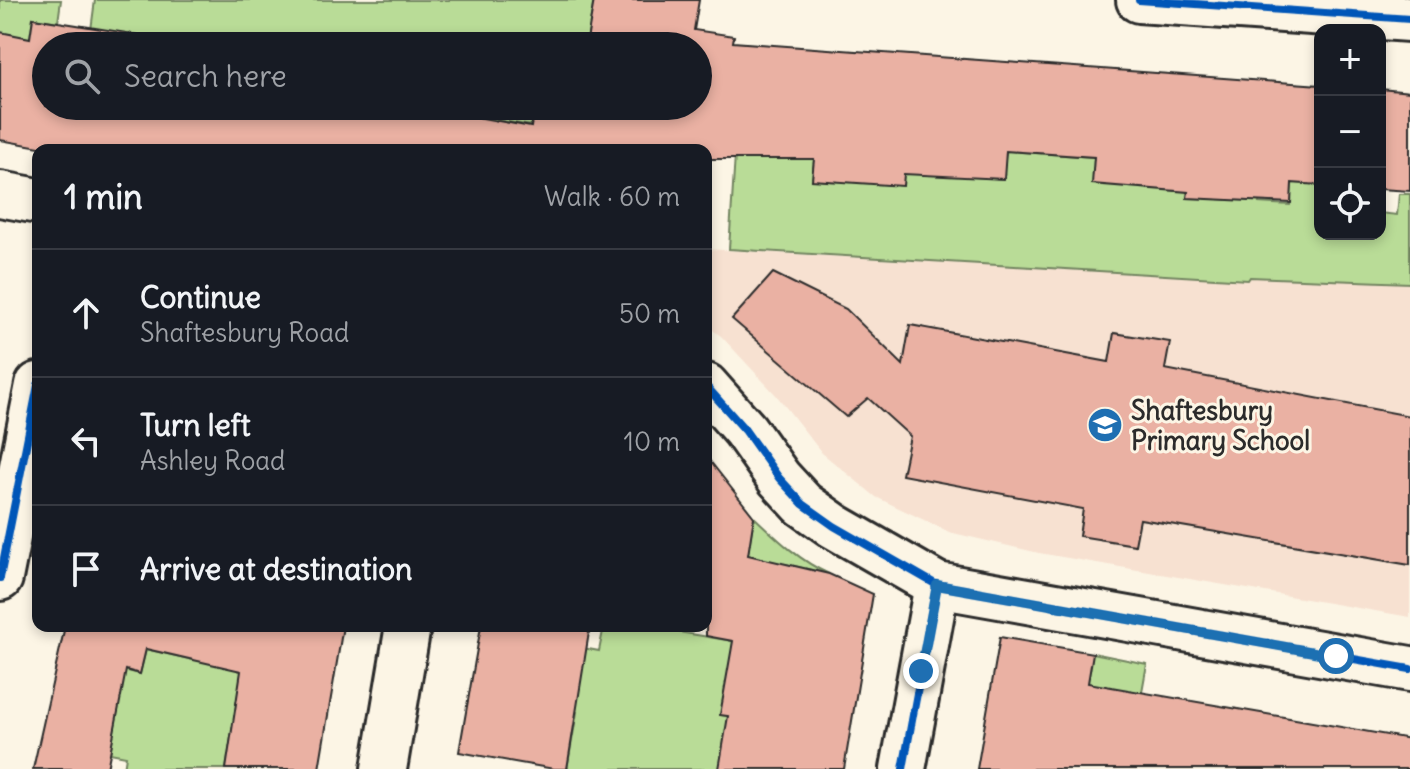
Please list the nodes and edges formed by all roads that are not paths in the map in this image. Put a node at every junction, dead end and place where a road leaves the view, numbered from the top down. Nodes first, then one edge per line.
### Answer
1 (1139, 0) edge
2 (1410, 19) edge
3 (0, 194) edge
4 (32, 200) edge
5 (712, 393) edge
6 (32, 454) edge
7 (29, 489) edge
8 (0, 578) edge
9 (937, 585) junction
10 (407, 632) edge
11 (1410, 669) edge
12 (384, 769) edge
13 (903, 769) edge

1 - 2 street
3 - 4 street
5 - 9 street
6 - 7 street
7 - 8 street
9 - 11 street
9 - 13 street
10 - 12 street

